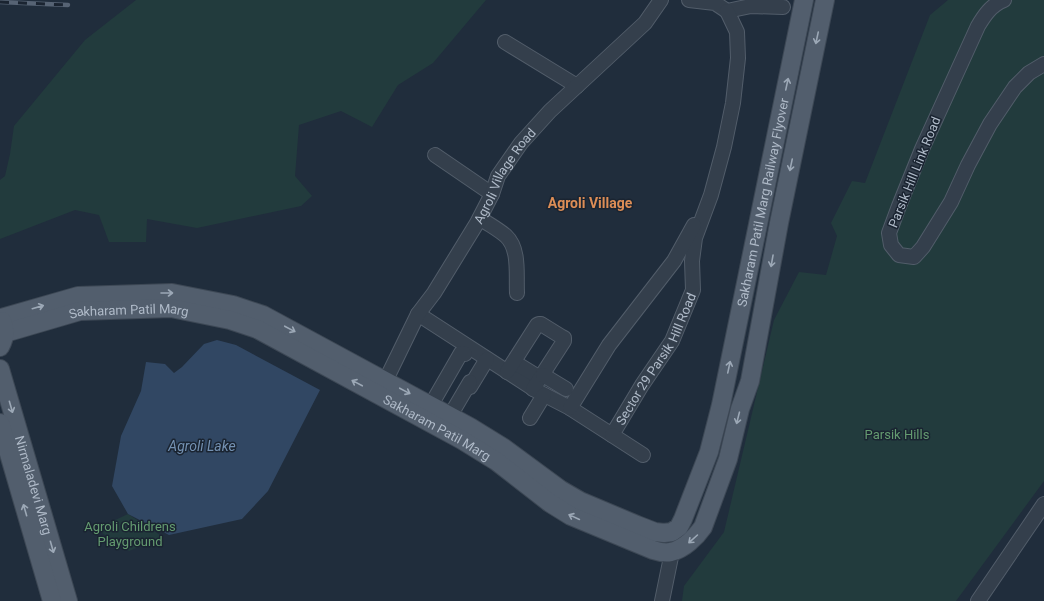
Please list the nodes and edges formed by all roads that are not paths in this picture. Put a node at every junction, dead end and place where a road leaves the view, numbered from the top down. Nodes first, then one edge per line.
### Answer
1 (661, 0) edge
2 (689, 0) edge
3 (804, 0) edge
4 (825, 0) edge
5 (1004, 0) edge
6 (763, 3) edge
7 (783, 7) dead end
8 (727, 11) junction
9 (505, 42) dead end
10 (1044, 64) edge
11 (577, 86) junction
12 (435, 155) dead end
13 (492, 194) junction
14 (711, 195) junction
15 (480, 218) junction
16 (517, 292) dead end
17 (418, 314) junction
18 (2, 329) edge
19 (465, 354) dead end
20 (487, 359) junction
21 (511, 367) junction
22 (0, 369) edge
23 (540, 384) junction
24 (382, 388) junction
25 (566, 390) dead end
26 (431, 405) junction
27 (721, 405) joint
28 (570, 408) junction
29 (450, 416) junction
30 (530, 418) dead end
31 (0, 423) edge
32 (612, 435) junction
33 (642, 455) dead end
34 (1044, 504) edge
35 (672, 552) junction
36 (52, 601) edge
37 (68, 601) edge
38 (662, 601) edge
39 (978, 601) edge

1 - 11 street, Agroli Village Road
2 - 8 street
27 -> 3 main road, Sakharam Patil Marg Railway Flyover
4 -> 35 main road, Sakharam Patil Marg Railway Flyover
5 - 10 street, Parsik Hill Link Road
6 - 7 street
6 - 8 street
8 - 14 street, Sector 29 Parsik Hill Road
9 - 11 street
11 - 13 street, Agroli Village Road
12 - 13 street
13 - 15 street, Agroli Village Road
14 - 28 street
14 - 32 street, Sector 29 Parsik Hill Road
15 - 16 street
15 - 17 street, Agroli Village Road
17 - 20 street, Sector 29 Parsik Hill Road
17 - 24 street, Agroli Village Road
18 - 24 main road, Sakharam Patil Marg
19 - 26 street
20 - 21 street, Sector 29 Parsik Hill Road
20 - 29 street
21 - 23 street, Sector 29 Parsik Hill Road
21 - 23 street
22 -> 37 main road, Nirmaladevi Marg
23 - 25 street
23 - 28 street, Sector 29 Parsik Hill Road
23 - 30 street
24 -> 26 main road, Sakharam Patil Marg
35 -> 24 main road, Sakharam Patil Marg
26 - 29 main road, Sakharam Patil Marg
27 - 29 main road, Sakharam Patil Marg
28 - 32 street, Sector 29 Parsik Hill Road
36 -> 31 main road, Nirmaladevi Marg
32 - 33 street
34 - 39 street
35 - 38 street

